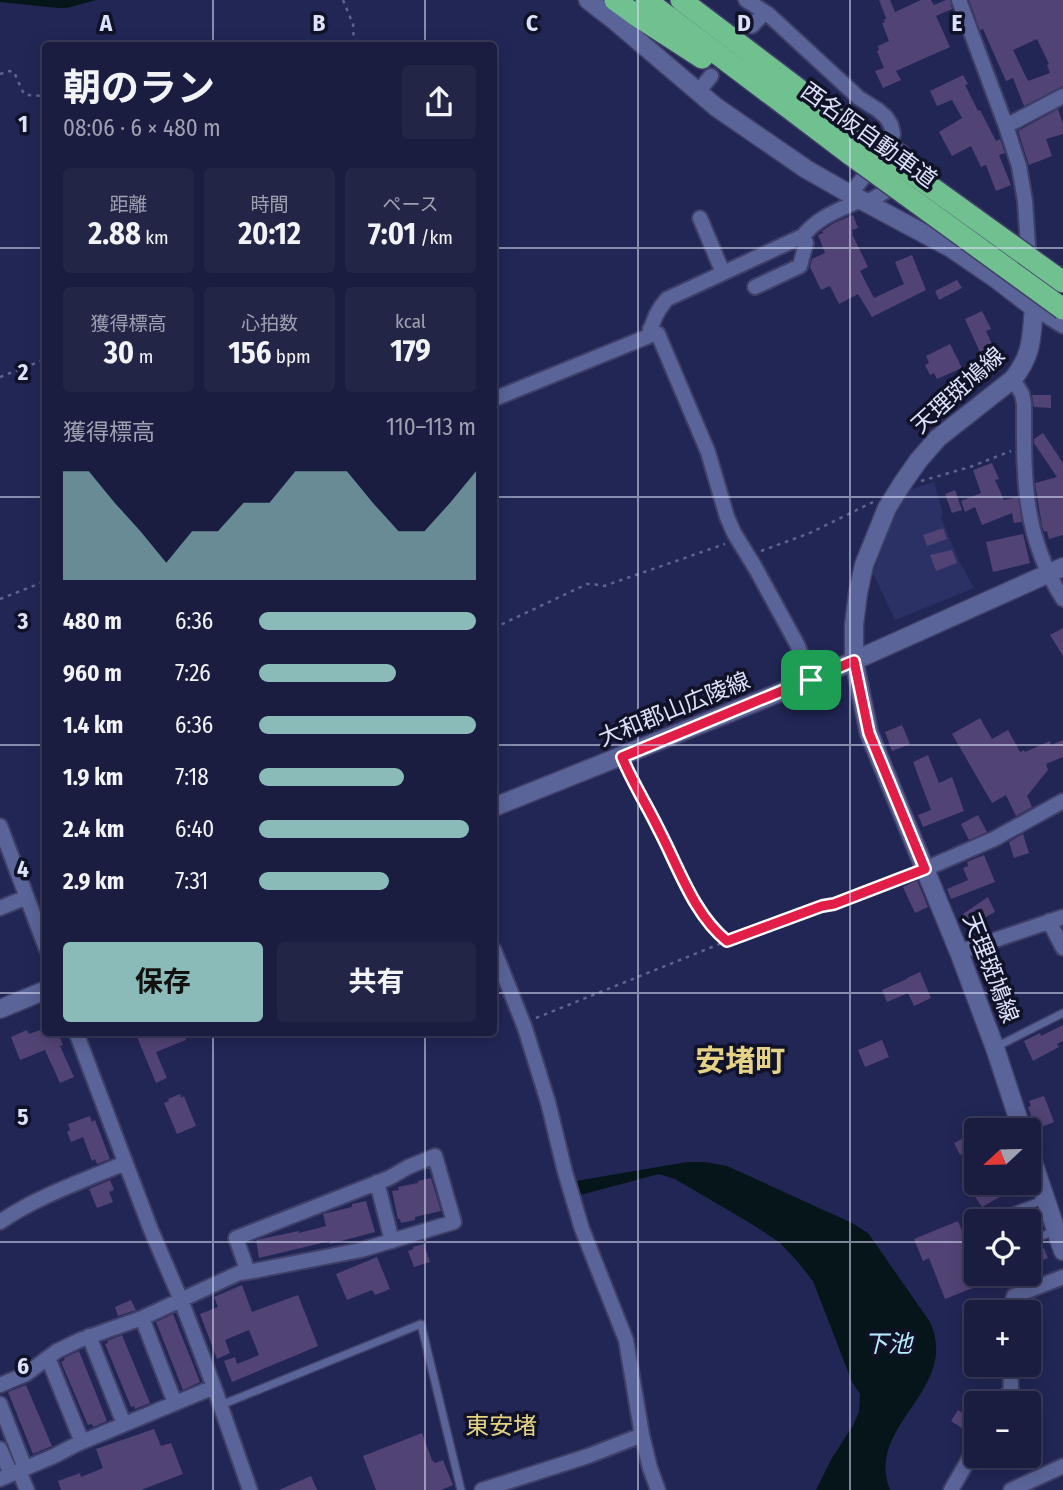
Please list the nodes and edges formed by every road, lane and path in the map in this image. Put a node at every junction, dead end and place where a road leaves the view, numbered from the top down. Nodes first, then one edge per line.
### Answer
1 (343, 0) edge
2 (588, 0) edge
3 (615, 0) edge
4 (646, 0) edge
5 (681, 0) edge
6 (746, 0) edge
7 (959, 0) edge
8 (765, 12) junction
9 (752, 26) dead end
10 (354, 42) edge
11 (0, 74) edge
12 (710, 76) dead end
13 (698, 92) junction
14 (42, 96) edge
15 (1063, 96) edge
16 (1006, 125) junction
17 (816, 130) junction
18 (890, 144) junction
19 (857, 146) junction
20 (925, 170) junction
21 (859, 199) junction
22 (700, 218) dead end
23 (803, 236) junction
24 (1027, 243) junction
25 (723, 273) junction
26 (1063, 282) edge
27 (755, 287) dead end
28 (1034, 308) junction
29 (1063, 309) edge
30 (1063, 326) edge
31 (650, 329) junction
32 (42, 361) edge
33 (0, 377) edge
34 (1013, 379) junction
35 (497, 398) edge
36 (737, 538) junction
37 (1056, 571) edge
38 (42, 583) edge
39 (0, 599) edge
40 (1063, 600) edge
41 (497, 627) edge
42 (854, 661) junction
43 (811, 680) junction
44 (622, 757) junction
45 (1063, 801) edge
46 (497, 806) edge
47 (0, 826) edge
48 (925, 869) junction
49 (27, 897) junction
50 (0, 908) edge
51 (1056, 919) edge
52 (42, 937) edge
53 (727, 941) junction
54 (1063, 947) edge
55 (958, 952) junction
56 (497, 957) edge
57 (42, 992) edge
58 (0, 1009) edge
59 (1063, 1013) edge
60 (523, 1022) junction
61 (77, 1036) edge
62 (995, 1048) junction
63 (1019, 1118) edge
64 (125, 1163) junction
65 (377, 1182) junction
66 (1041, 1187) edge
67 (1045, 1199) junction
68 (1019, 1209) edge
69 (0, 1222) edge
70 (1055, 1231) junction
71 (1041, 1236) edge
72 (392, 1241) junction
73 (1063, 1251) edge
74 (248, 1272) junction
75 (1063, 1277) edge
76 (181, 1300) junction
77 (1013, 1300) edge
78 (142, 1318) junction
79 (89, 1336) junction
80 (48, 1357) junction
81 (0, 1385) edge
82 (214, 1387) junction
83 (175, 1403) junction
84 (0, 1404) edge
85 (220, 1405) junction
86 (124, 1424) junction
87 (642, 1435) junction
88 (82, 1441) junction
89 (0, 1449) edge
90 (1063, 1466) edge
91 (964, 1468) edge
92 (14, 1473) edge
93 (27, 1490) edge
94 (250, 1490) edge
95 (461, 1490) edge
96 (482, 1490) edge
97 (658, 1490) edge
98 (951, 1490) edge
99 (1011, 1490) edge

1 - 10 path
2 - 13 main road
3 - 17 highway
4 - 17 highway, 西名阪自動車道
5 - 19 highway, 西名阪自動車道
6 - 8 street
7 - 16 street
8 - 9 street
8 - 18 street
11 - 14 path
12 - 13 street
13 - 21 main road
15 - 16 street
16 - 24 street
17 - 19 highway, 西名阪自動車道
18 - 20 street
18 - 21 street
19 - 26 highway, 西名阪自動車道, bridge
19 - 29 highway, 西名阪自動車道, bridge
20 - 21 street
20 - 24 street
21 - 23 street
21 - 28 main road
22 - 25 street
23 - 25 street
23 - 27 street
24 - 28 street
25 - 31 street
28 - 30 street
28 - 34 main road, 天理斑鳩線
31 - 35 street
31 - 36 street
32 - 33 path
34 - 37 street
34 - 42 main road, 天理斑鳩線
36 - 41 path
36 - 43 street
37 - 40 street
37 - 42 main road, 大和郡山広陵線
38 - 39 path
42 - 43 main road, 大和郡山広陵線
42 - 48 main road, 天理斑鳩線
43 - 44 main road, 大和郡山広陵線
44 - 46 main road, 大和郡山広陵線
44 - 53 path
45 - 48 street
47 - 49 street
48 - 53 path
48 - 55 main road, 天理斑鳩線
49 - 50 street
49 - 52 street
51 - 54 street
51 - 55 street
53 - 60 path
55 - 62 main road, 天理斑鳩線
56 - 60 street
57 - 58 main road
59 - 62 lane
60 - 87 street
61 - 64 street
62 - 63 main road, 天理斑鳩線
64 - 69 street
64 - 76 street
65 - 72 street
65 - 72 street
65 - 74 street
66 - 67 main road
67 - 68 lane
67 - 70 main road
70 - 71 lane
70 - 73 main road
72 - 74 street
74 - 76 street
75 - 77 street
76 - 78 street
76 - 82 street
78 - 79 street
78 - 83 street
79 - 80 street
79 - 86 street
80 - 81 street
80 - 88 street
82 - 83 street
82 - 85 street
83 - 86 street
84 - 92 street
85 - 94 street
85 - 95 lane
86 - 88 street
87 - 96 street
87 - 97 street
88 - 92 street
89 - 92 street
90 - 99 street
91 - 98 street
92 - 93 street

